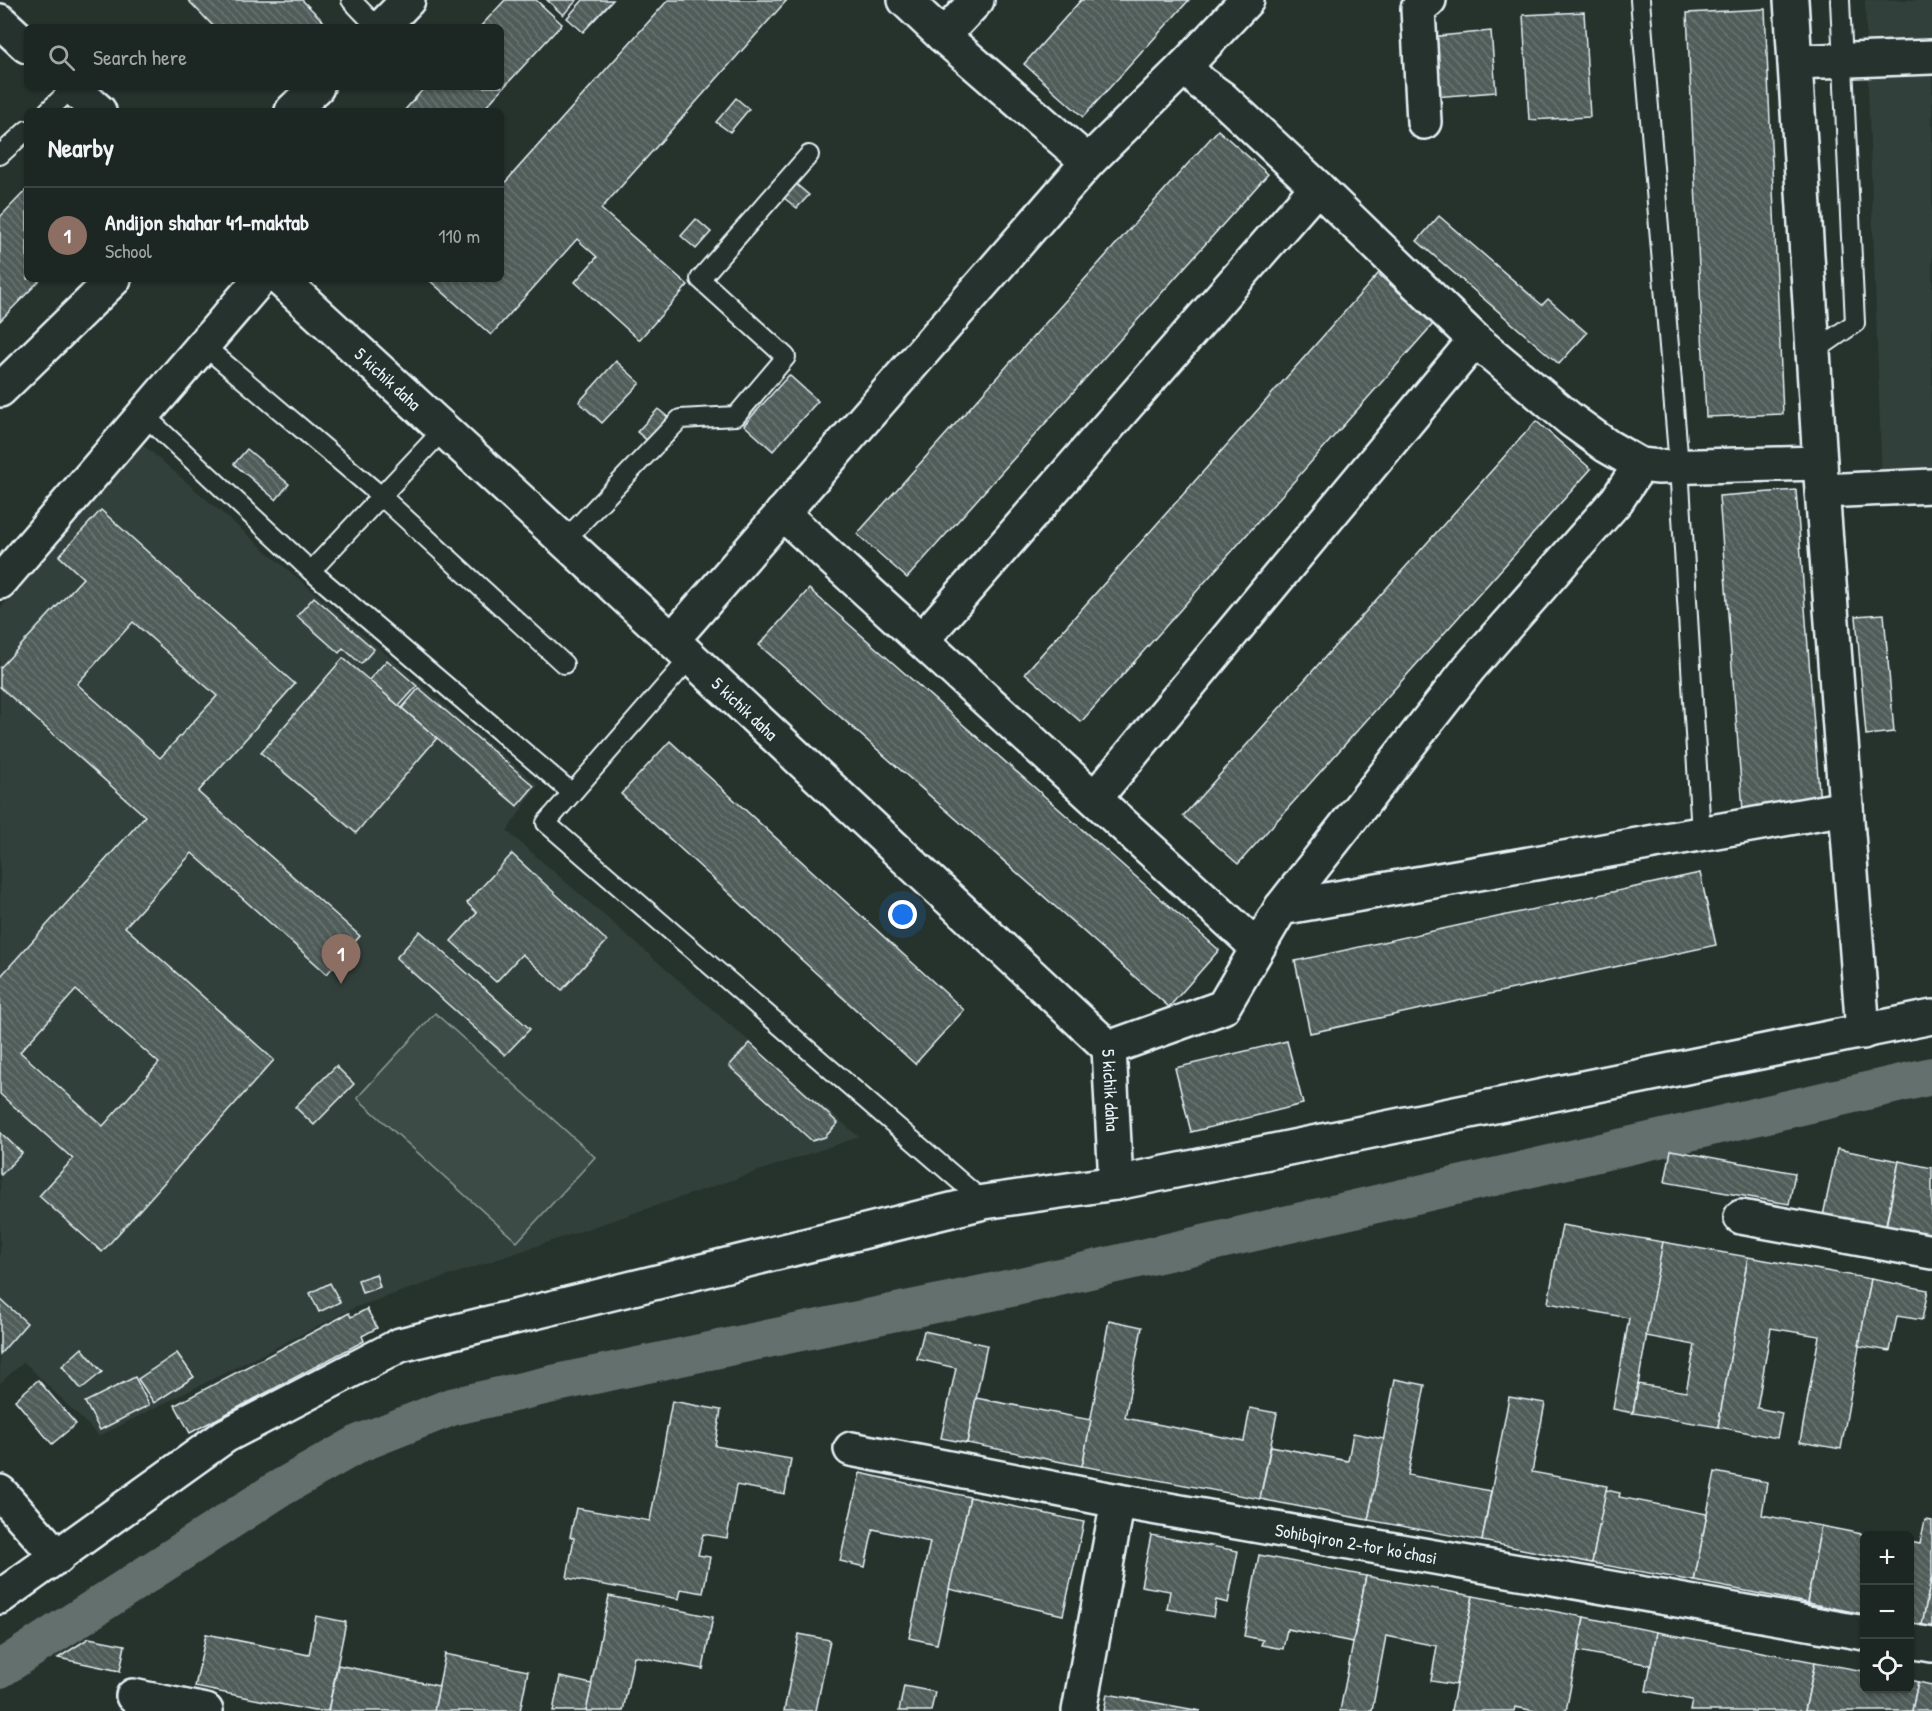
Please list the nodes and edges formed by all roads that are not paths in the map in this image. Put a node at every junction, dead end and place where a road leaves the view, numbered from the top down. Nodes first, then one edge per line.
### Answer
1 (351, 0) edge
2 (408, 0) edge
3 (905, 0) edge
4 (977, 0) edge
5 (1247, 0) edge
6 (1429, 0) edge
7 (1641, 0) edge
8 (1791, 0) edge
9 (1840, 0) edge
10 (0, 21) edge
11 (374, 24) edge
12 (385, 24) edge
13 (943, 36) junction
14 (24, 43) edge
15 (1932, 57) edge
16 (1843, 60) junction
17 (1795, 62) junction
18 (1185, 66) junction
19 (70, 90) edge
20 (76, 90) edge
21 (314, 90) edge
22 (51, 108) edge
23 (96, 108) edge
24 (294, 108) edge
25 (1424, 122) dead end
26 (24, 133) edge
27 (0, 155) edge
28 (809, 155) dead end
29 (1088, 162) junction
30 (1317, 187) junction
31 (111, 282) edge
32 (257, 282) edge
33 (283, 282) edge
34 (1475, 340) junction
35 (204, 345) junction
36 (1813, 352) junction
37 (0, 390) edge
38 (144, 415) junction
39 (443, 430) junction
40 (1640, 465) junction
41 (1679, 466) junction
42 (1821, 477) junction
43 (1932, 486) edge
44 (381, 496) junction
45 (782, 513) junction
46 (564, 541) junction
47 (311, 571) junction
48 (0, 582) edge
49 (922, 640) junction
50 (681, 649) junction
51 (564, 664) dead end
52 (572, 793) junction
53 (1095, 798) junction
54 (1846, 808) junction
55 (1701, 834) junction
56 (1281, 908) junction
57 (1257, 947) junction
58 (1932, 1017) edge
59 (1863, 1032) junction
60 (1108, 1048) junction
61 (1116, 1183) junction
62 (984, 1202) junction
63 (1742, 1217) dead end
64 (1932, 1252) edge
65 (851, 1449) dead end
66 (0, 1492) edge
67 (1118, 1501) junction
68 (58, 1557) junction
69 (0, 1597) edge
70 (1860, 1632) edge
71 (1914, 1642) edge
72 (1932, 1645) edge
73 (133, 1696) dead end
74 (206, 1711) edge
75 (1079, 1711) edge

1 - 11 lane
2 - 12 street
3 - 13 street
4 - 13 street
5 - 18 street
6 - 25 street
7 - 41 lane
8 - 17 street
9 - 16 lane
10 - 14 street
13 - 29 street
15 - 16 street
16 - 17 street
16 - 36 lane
17 - 36 street
18 - 29 street
18 - 30 street
19 - 22 lane
20 - 23 street
21 - 24 street
26 - 27 lane
28 - 46 lane
29 - 45 street
30 - 34 street
30 - 49 street
31 - 37 street
32 - 35 street
33 - 39 street, 5 kichik daha
34 - 40 street
34 - 53 street
35 - 38 street
35 - 44 lane
36 - 42 street
38 - 47 lane
38 - 48 street
39 - 44 lane
39 - 46 street, 5 kichik daha
40 - 41 street
40 - 56 street
41 - 42 street
41 - 55 lane
42 - 43 street
42 - 54 street
44 - 47 lane
44 - 51 lane
45 - 49 street
45 - 50 street
46 - 50 street, 5 kichik daha
47 - 52 lane
49 - 53 street
50 - 52 lane
50 - 60 street, 5 kichik daha
52 - 62 lane
53 - 57 street
54 - 55 street
54 - 59 street
55 - 56 street
56 - 57 street
57 - 60 street
58 - 59 street
59 - 61 street
60 - 61 street, 5 kichik daha
61 - 62 street
62 - 68 street
63 - 64 street
65 - 67 street, Sohibqiron 2-tor ko'chasi
66 - 68 street
67 - 70 street, Sohibqiron 2-tor ko'chasi
67 - 75 street
68 - 69 street
71 - 72 street
73 - 74 street

